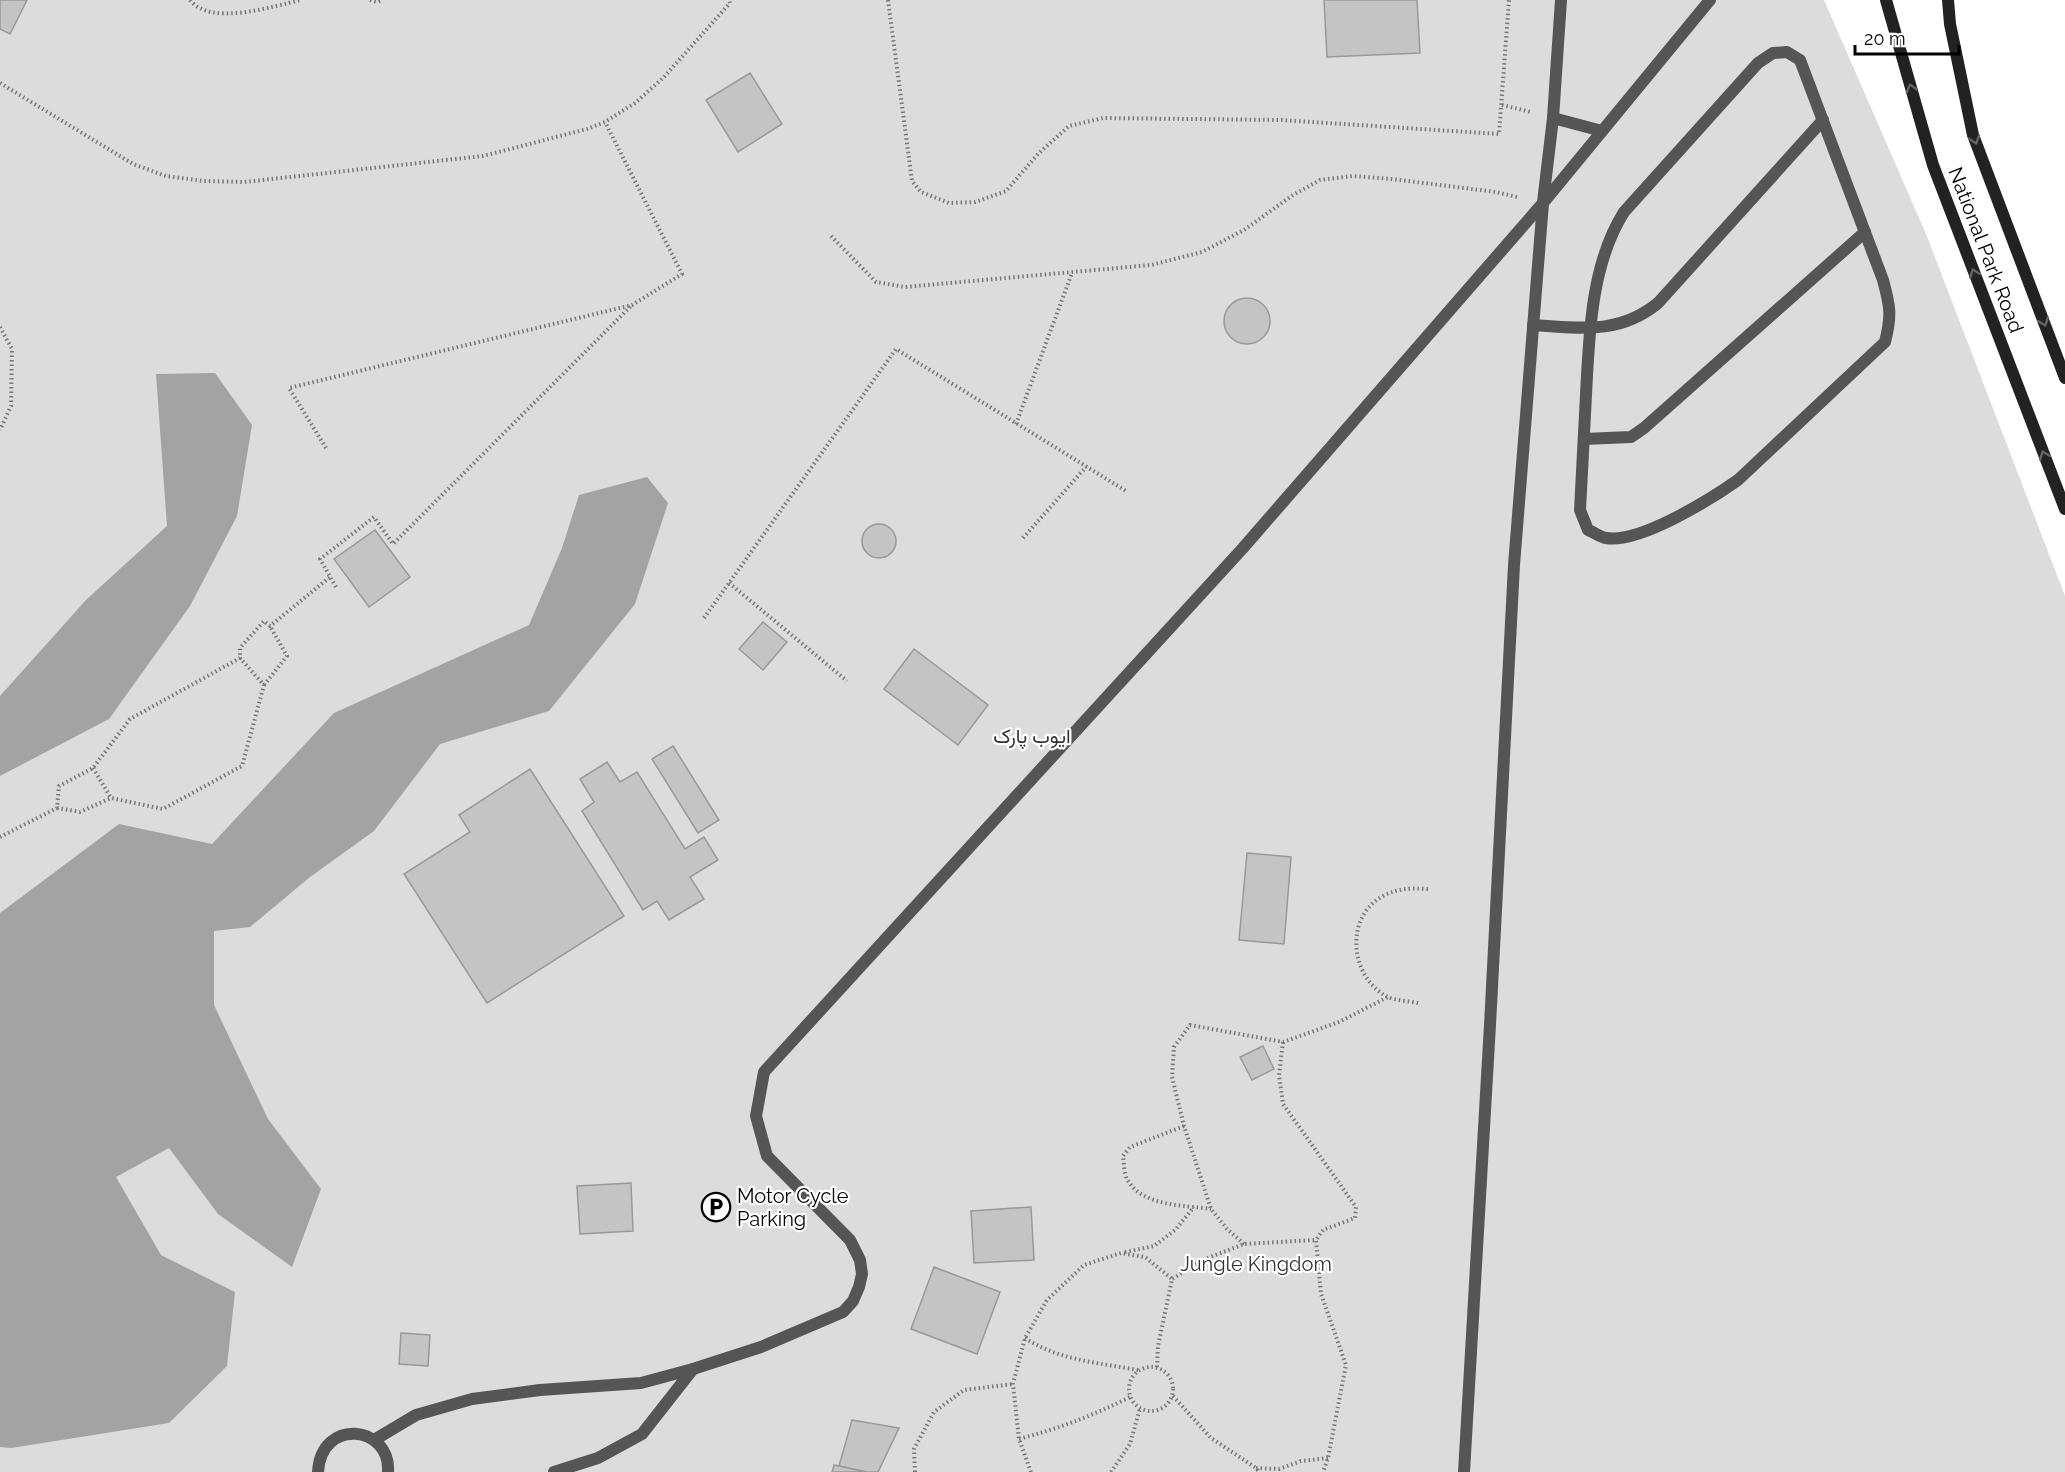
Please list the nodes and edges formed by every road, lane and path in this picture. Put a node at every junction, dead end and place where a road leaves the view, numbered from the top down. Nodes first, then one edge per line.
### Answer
1 (190, 0) edge
2 (301, 0) edge
3 (370, 0) edge
4 (382, 0) edge
5 (729, 0) edge
6 (888, 0) edge
7 (1509, 0) edge
8 (1561, 0) edge
9 (1710, 0) edge
10 (1948, 0) edge
11 (1884, 1) edge
12 (0, 83) edge
13 (1553, 118) junction
14 (1823, 120) junction
15 (605, 122) junction
16 (1602, 131) junction
17 (1543, 203) junction
18 (1865, 232) junction
19 (831, 236) dead end
20 (1072, 273) junction
21 (632, 305) junction
22 (1533, 326) junction
23 (0, 327) edge
24 (1589, 329) junction
25 (2065, 378) edge
26 (1016, 424) junction
27 (0, 430) edge
28 (1584, 439) junction
29 (326, 448) dead end
30 (1086, 467) junction
31 (1126, 491) dead end
32 (2065, 509) edge
33 (1023, 538) dead end
34 (330, 577) junction
35 (729, 583) junction
36 (336, 587) dead end
37 (704, 618) dead end
38 (270, 626) junction
39 (240, 658) junction
40 (846, 681) dead end
41 (264, 685) junction
42 (93, 768) junction
43 (111, 798) junction
44 (57, 808) junction
45 (0, 837) edge
46 (1428, 889) dead end
47 (1388, 997) junction
48 (1418, 1003) dead end
49 (1283, 1042) junction
50 (1184, 1126) junction
51 (1194, 1207) junction
52 (1211, 1209) junction
53 (1316, 1240) junction
54 (1244, 1245) junction
55 (1121, 1252) junction
56 (1172, 1279) junction
57 (1025, 1338) junction
58 (1157, 1367) junction
59 (693, 1369) junction
60 (1139, 1370) junction
61 (1013, 1384) junction
62 (1173, 1396) junction
63 (1130, 1397) junction
64 (1140, 1408) junction
65 (1018, 1438) junction
66 (374, 1440) junction
67 (1328, 1458) junction
68 (1257, 1470) edge
69 (318, 1472) edge
70 (387, 1472) edge
71 (554, 1472) edge
72 (915, 1472) edge
73 (1031, 1472) edge
74 (1111, 1472) edge
75 (1323, 1472) edge
76 (1464, 1472) edge

1 - 2 path
3 - 4 path
5 - 15 path
6 - 7 path
8 - 13 street
9 - 16 street
10 -> 25 main road, National Park Road
32 -> 11 main road, National Park Road
12 - 15 path
13 - 16 street
13 - 17 street
14 - 18 street
14 - 24 street
14 - 24 street
15 - 21 path
16 - 17 street
17 - 20 path
17 - 22 street
17 - 59 street
18 - 28 street
18 - 28 street
19 - 20 path
20 - 26 path
21 - 29 path
21 - 34 path
22 - 24 street
22 - 76 street
23 - 27 path
24 - 28 street
26 - 30 path
26 - 35 path
30 - 31 path
30 - 33 path
34 - 36 path
34 - 38 path
35 - 37 path
35 - 40 path
38 - 39 path
38 - 41 path
39 - 41 path
39 - 42 path
41 - 43 path
42 - 43 path
42 - 44 path
43 - 44 path
44 - 45 path
46 - 47 path
47 - 48 path
47 - 49 path
49 - 50 path
49 - 53 path
50 - 51 path
50 - 52 path
51 - 52 path
51 - 55 path
52 - 54 path
53 - 54 path
53 - 67 path
54 - 56 path
55 - 56 path
55 - 57 path
56 - 58 path
57 - 60 path
57 - 61 path
58 - 60 path
58 - 62 path
59 - 66 street
59 - 71 street
60 - 63 path
61 - 65 path
61 - 72 path
62 - 64 path
62 - 68 path
63 - 64 path
63 - 65 path
64 - 74 path
65 - 73 path
66 - 69 street
66 - 70 street
67 - 68 path
67 - 75 path

